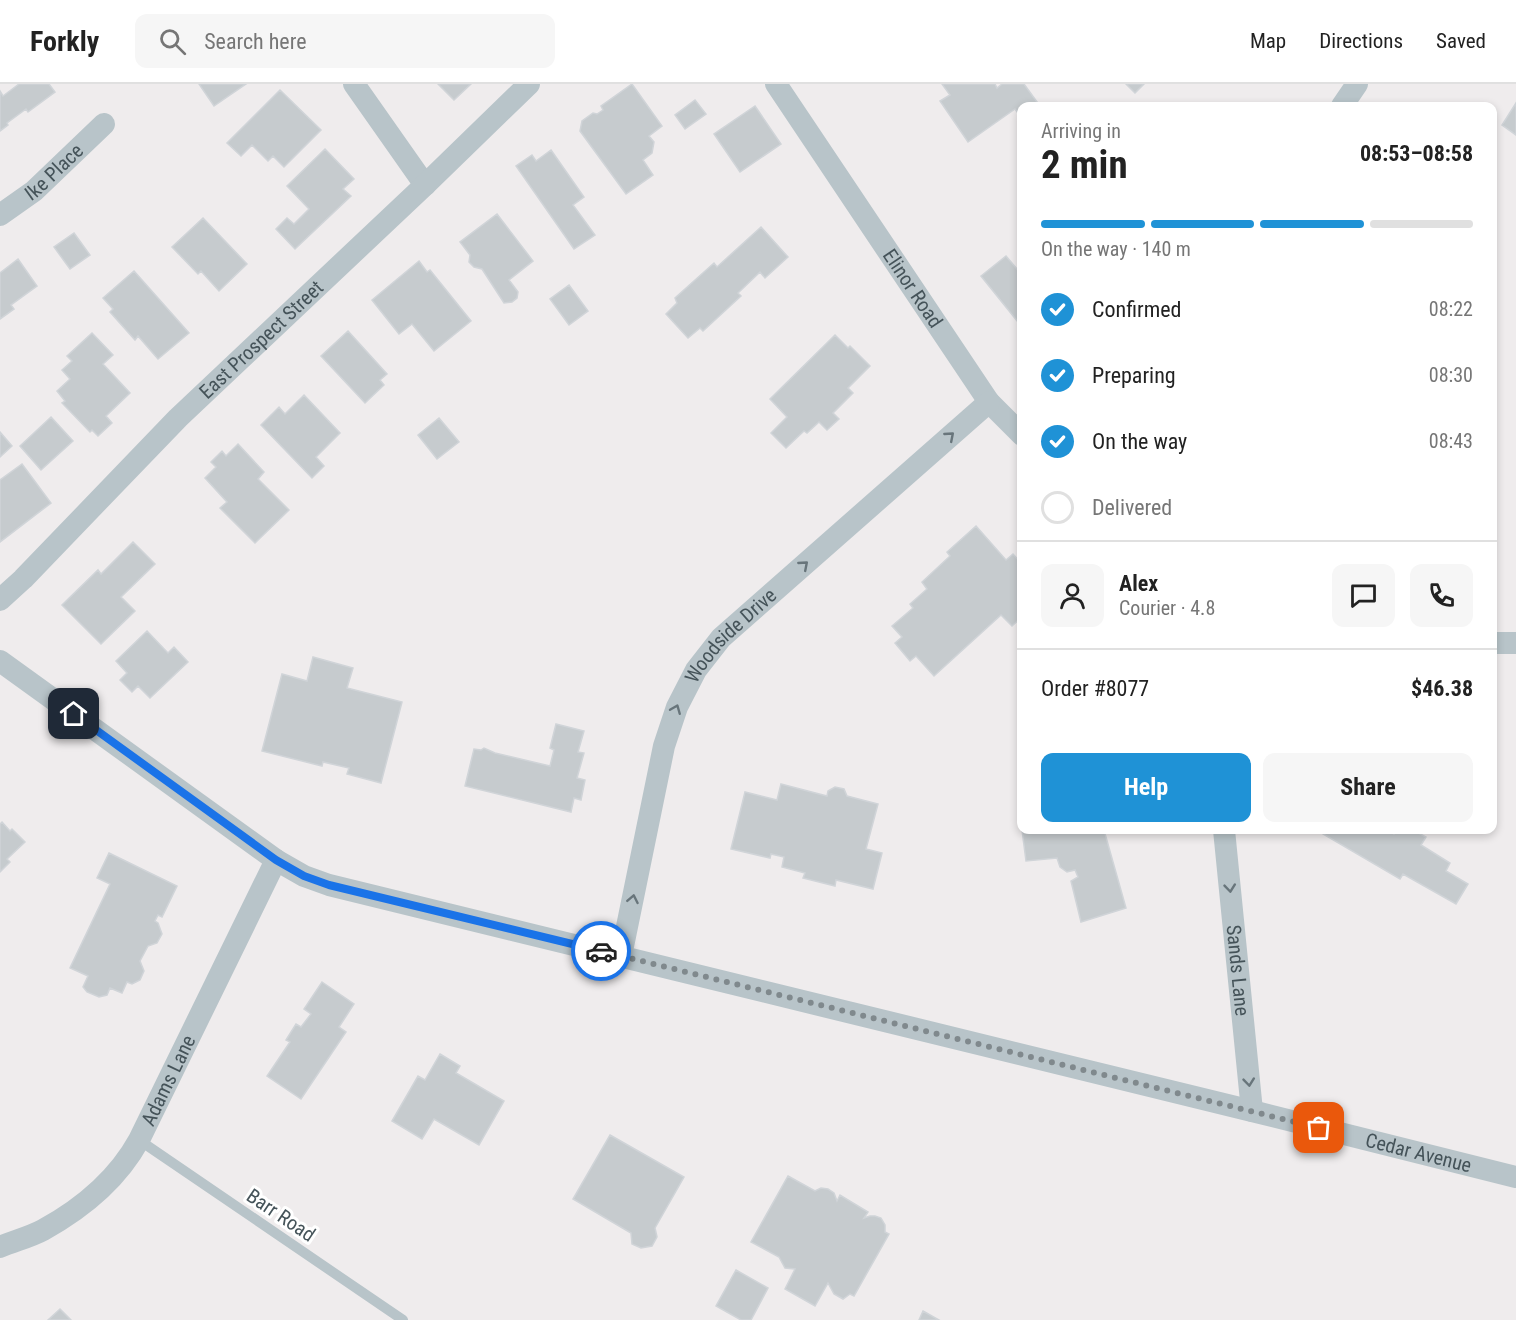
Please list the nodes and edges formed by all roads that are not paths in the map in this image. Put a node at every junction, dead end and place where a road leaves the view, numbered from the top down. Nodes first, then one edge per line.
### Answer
1 (354, 84) edge
2 (529, 84) edge
3 (776, 84) edge
4 (1358, 84) edge
5 (1345, 102) edge
6 (104, 124) dead end
7 (425, 185) junction
8 (0, 215) edge
9 (989, 402) junction
10 (1017, 430) edge
11 (0, 600) edge
12 (1497, 643) edge
13 (1516, 643) edge
14 (0, 661) edge
15 (1224, 834) edge
16 (276, 860) junction
17 (621, 956) junction
18 (1252, 1111) junction
19 (139, 1140) junction
20 (1516, 1178) edge
21 (0, 1246) edge
22 (403, 1320) edge

1 - 7 street
2 - 7 street, East Prospect Street
3 - 9 street, Elinor Road
4 - 5 street
6 - 8 street, Ike Place
7 - 11 street, East Prospect Street
9 - 10 street, Elinor Road
17 -> 9 street, Woodside Drive
12 - 13 street
14 - 16 street, Cedar Avenue
15 -> 18 street, Sands Lane
16 - 17 street, Cedar Avenue
16 - 19 street, Adams Lane
17 - 18 street, Cedar Avenue
18 - 20 street, Cedar Avenue
19 - 21 street, Adams Lane
19 - 22 lane, Barr Road

